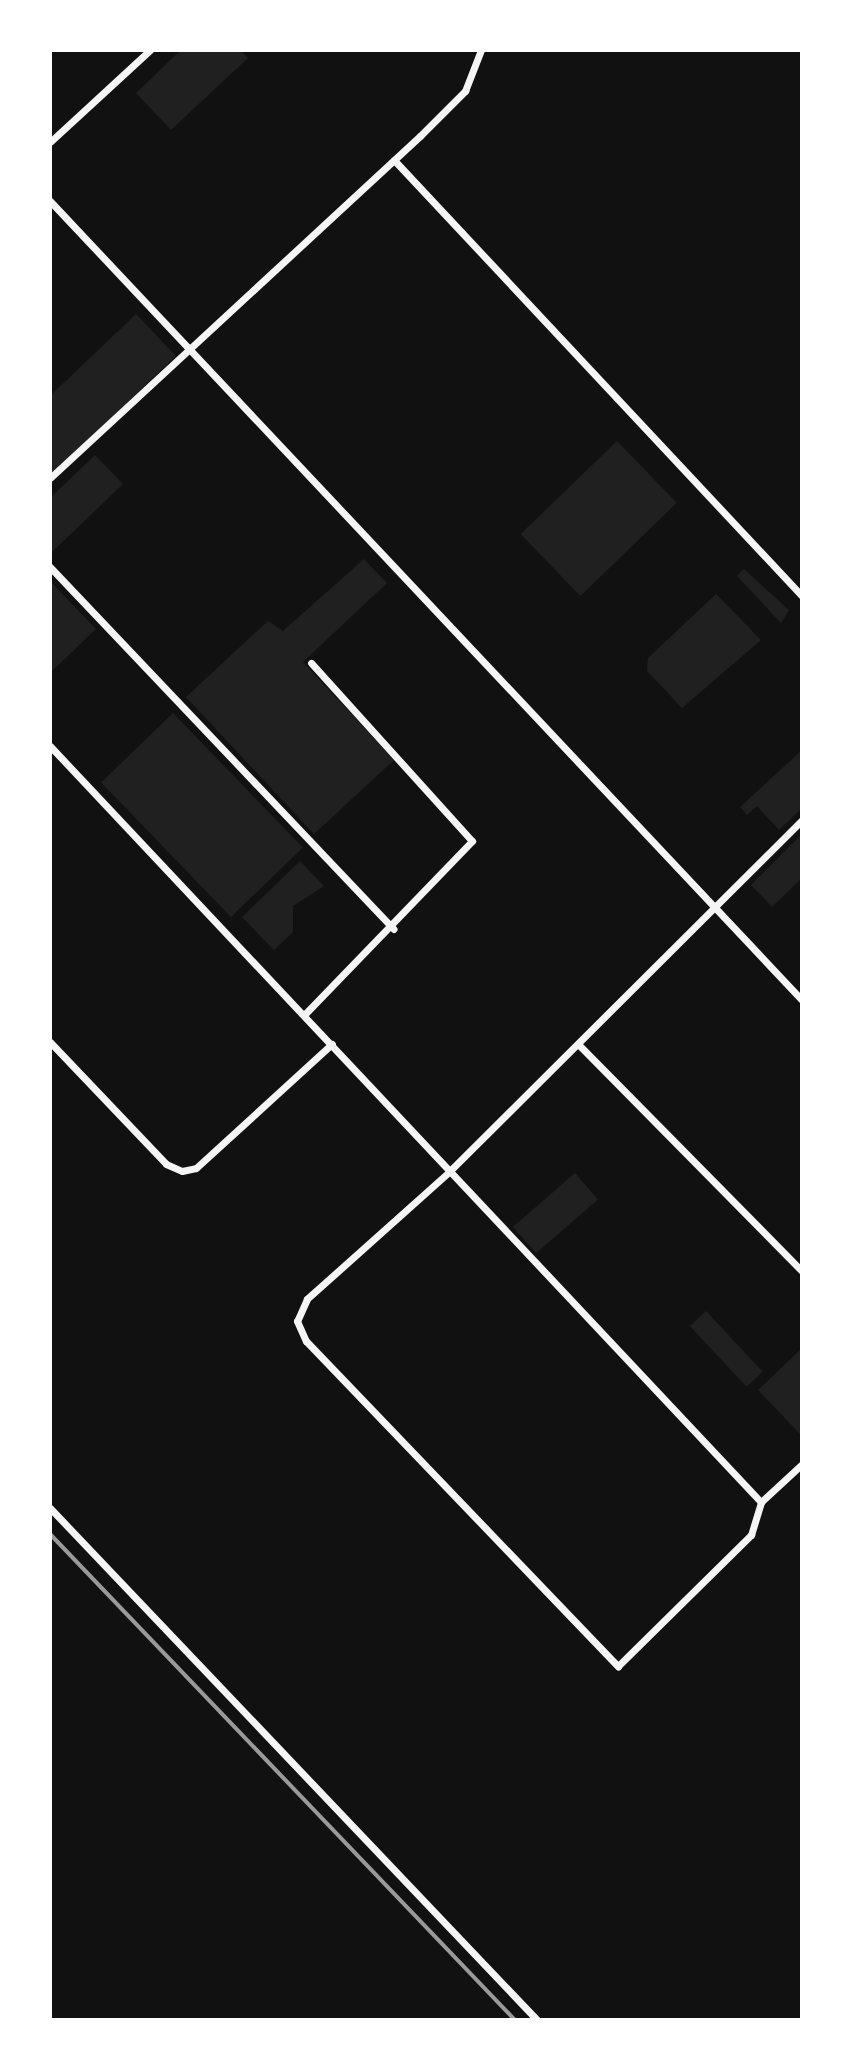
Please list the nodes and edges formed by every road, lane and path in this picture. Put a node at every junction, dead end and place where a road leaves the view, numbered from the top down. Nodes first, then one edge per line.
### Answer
1 (150, 50) edge
2 (481, 50) edge
3 (50, 142) edge
4 (394, 160) junction
5 (50, 201) edge
6 (188, 351) junction
7 (50, 478) edge
8 (50, 567) edge
9 (802, 596) edge
10 (311, 663) dead end
11 (50, 746) edge
12 (802, 820) edge
13 (713, 905) junction
14 (394, 929) junction
15 (802, 1000) edge
16 (304, 1015) junction
17 (50, 1042) edge
18 (332, 1044) junction
19 (578, 1044) junction
20 (450, 1171) junction
21 (802, 1271) edge
22 (802, 1464) edge
23 (761, 1502) junction
24 (50, 1508) edge
25 (537, 2020) edge

1 - 3 street
2 - 4 street
4 - 6 street
4 - 9 street
5 - 6 street
6 - 7 street
6 - 13 street
8 - 14 street
10 - 14 street
11 - 16 street
12 - 13 street
13 - 15 street
13 - 19 street
14 - 16 street
16 - 18 street
17 - 18 street
18 - 20 street
19 - 20 street
19 - 21 street
20 - 23 street
20 - 23 street
22 - 23 street
24 - 25 street

